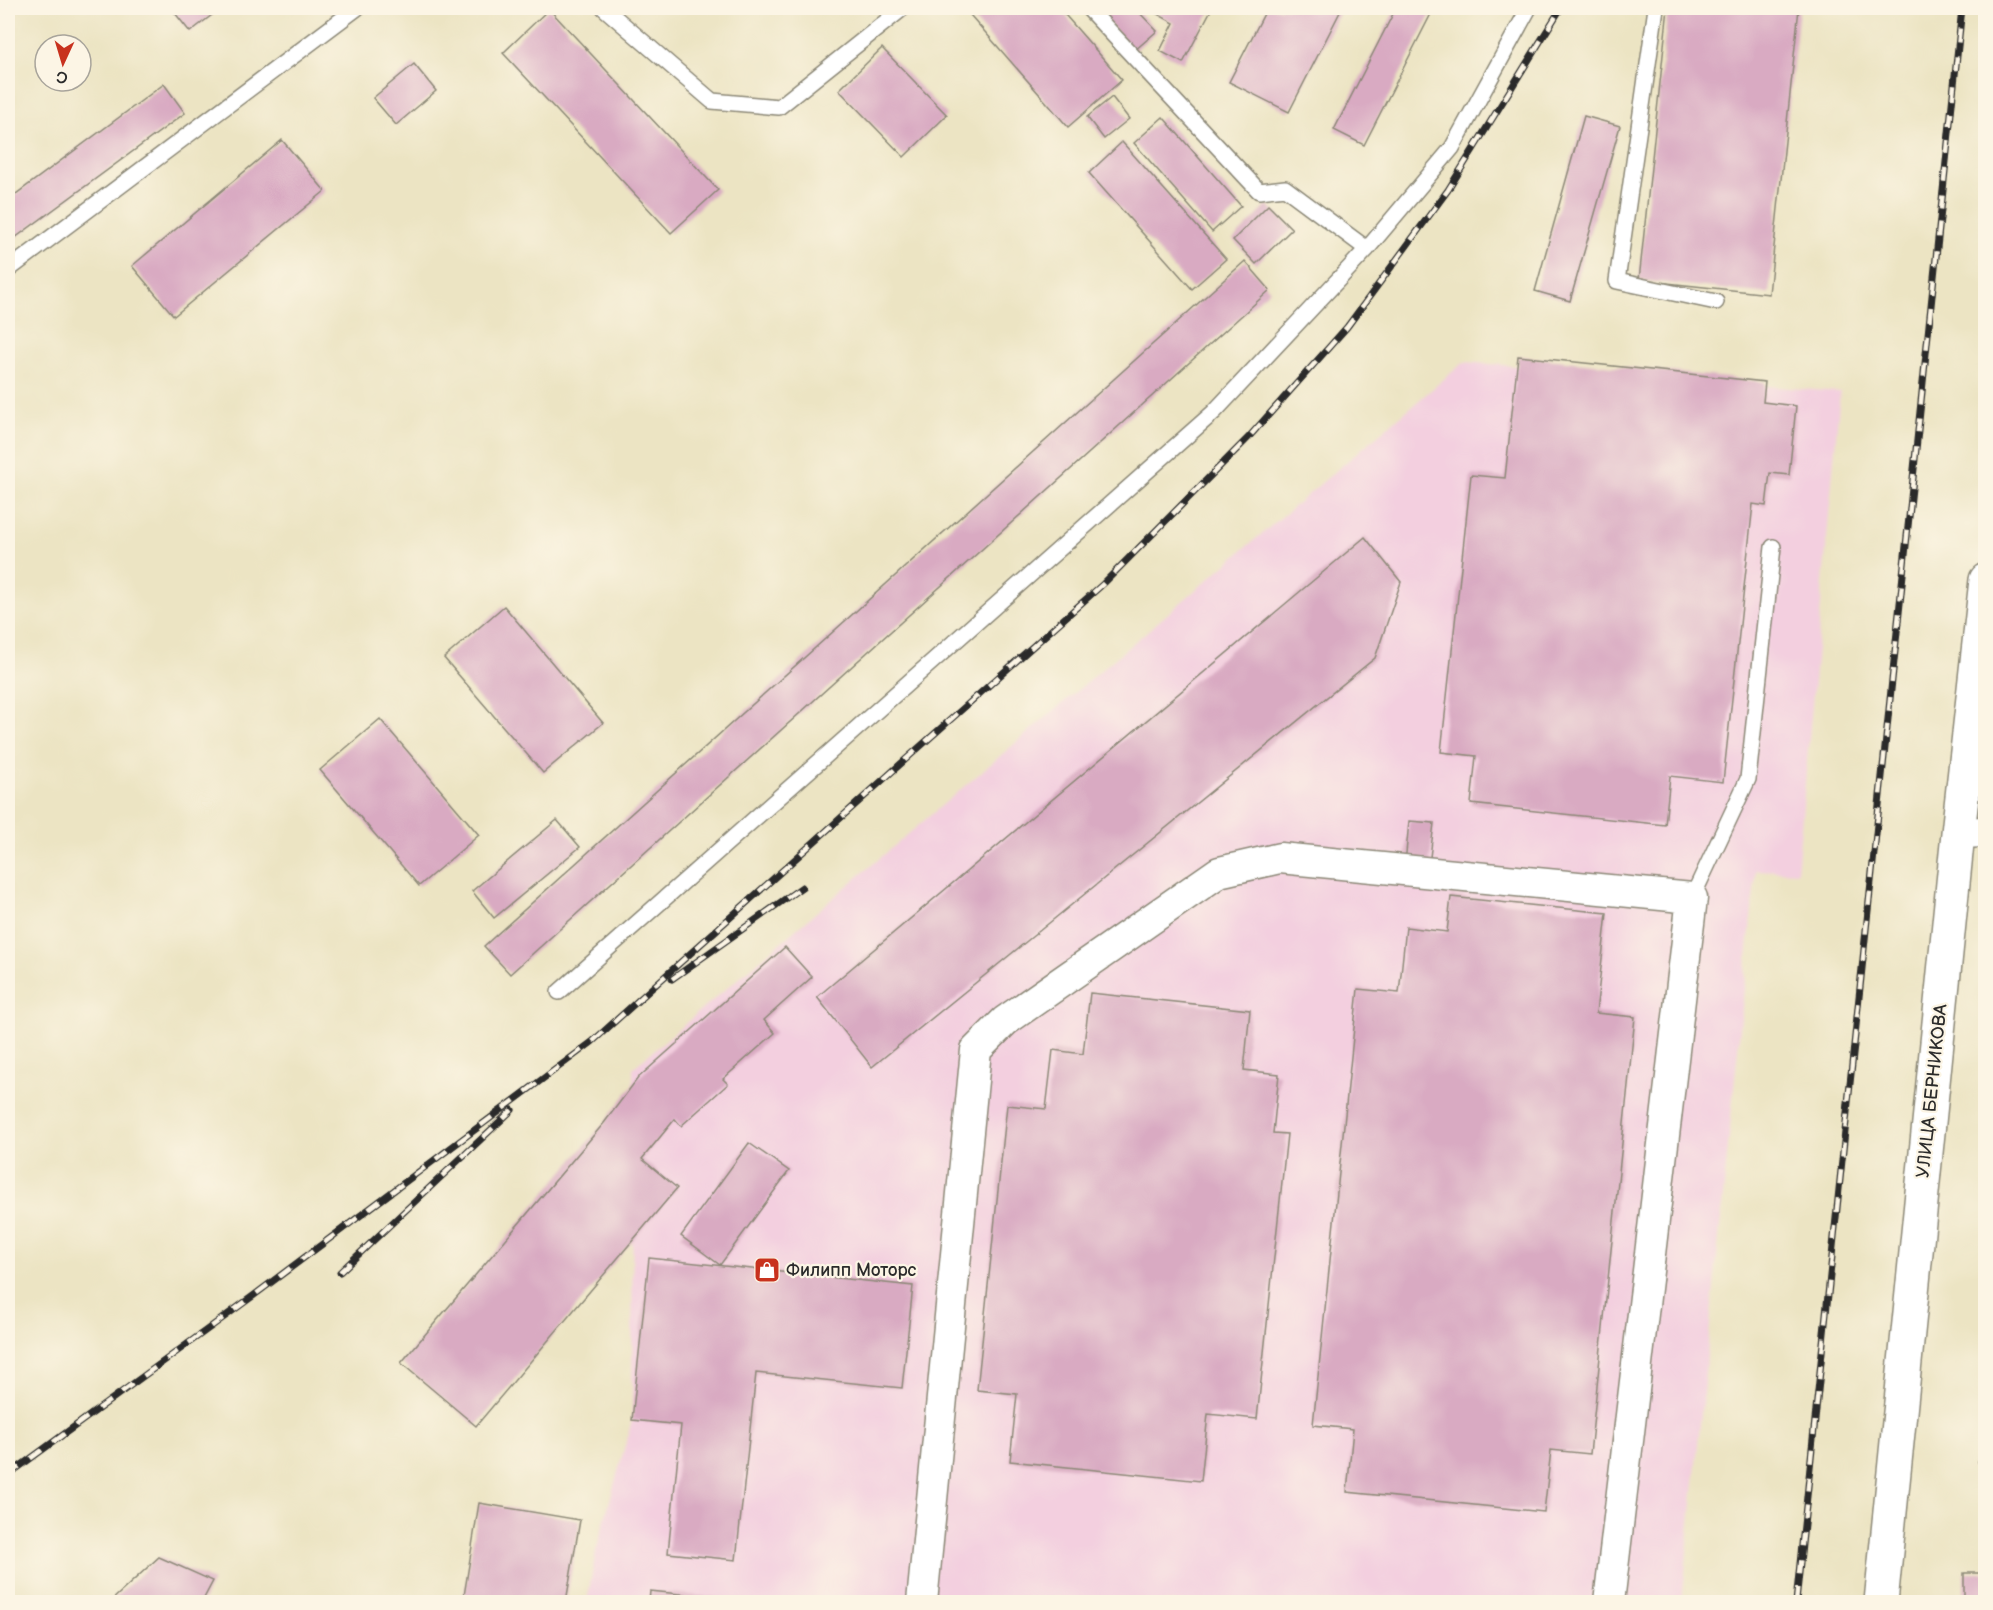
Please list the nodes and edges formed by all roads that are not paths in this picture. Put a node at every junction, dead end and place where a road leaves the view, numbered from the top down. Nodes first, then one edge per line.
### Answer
1 (357, 8) edge
2 (604, 8) edge
3 (903, 8) edge
4 (1088, 8) edge
5 (1529, 8) edge
6 (1656, 8) edge
7 (1367, 249) junction
8 (8, 270) edge
9 (1716, 302) dead end
10 (1773, 547) dead end
11 (1986, 580) edge
12 (1972, 832) edge
13 (1692, 898) junction
14 (559, 992) dead end
15 (922, 1602) edge
16 (1609, 1602) edge
17 (1881, 1602) edge

1 - 8 lane
2 - 3 lane
4 - 7 lane
5 - 7 lane
6 - 9 lane
7 - 14 lane
10 - 13 lane
11 - 12 main road, УЛИЦА БЕРНИКОВА
12 - 17 main road, УЛИЦА БЕРНИКОВА
13 - 15 street
13 - 16 street

